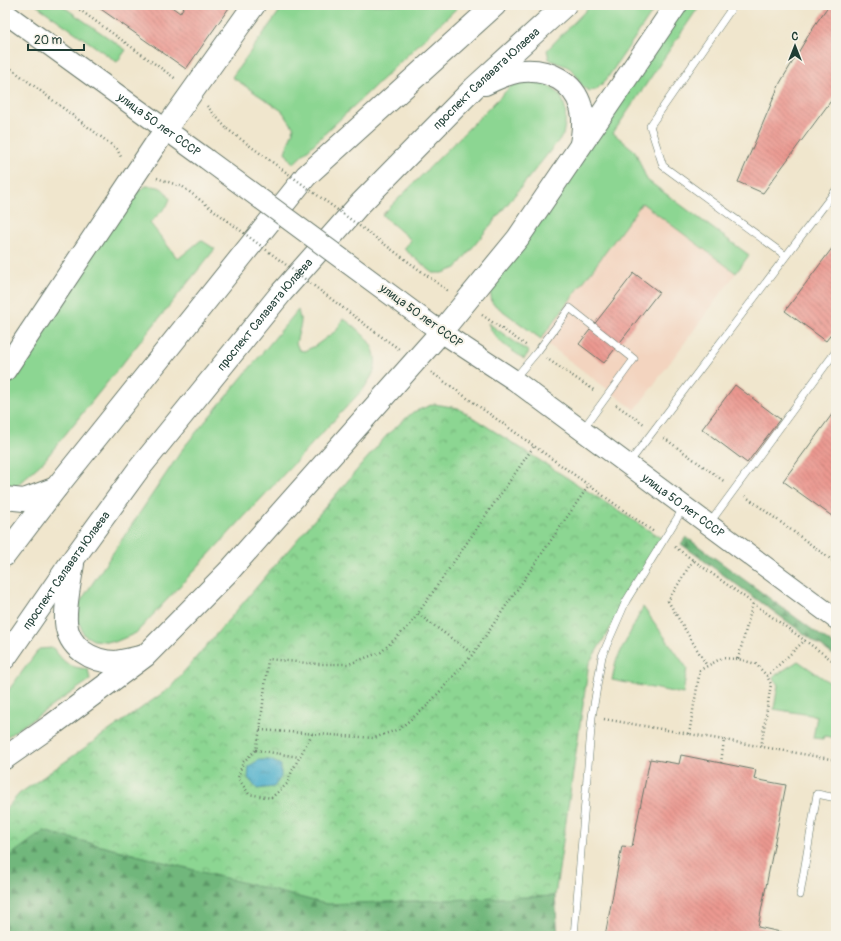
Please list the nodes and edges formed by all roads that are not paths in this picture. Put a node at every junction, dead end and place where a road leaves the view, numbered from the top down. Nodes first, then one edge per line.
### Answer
1 (254, 5) edge
2 (495, 5) edge
3 (564, 5) edge
4 (676, 5) edge
5 (734, 5) edge
6 (5, 13) edge
7 (474, 88) junction
8 (166, 130) junction
9 (581, 144) junction
10 (836, 190) edge
11 (786, 256) junction
12 (441, 332) junction
13 (836, 351) edge
14 (5, 370) edge
15 (514, 380) junction
16 (581, 431) junction
17 (628, 465) junction
18 (56, 488) junction
19 (5, 498) edge
20 (684, 506) junction
21 (709, 524) junction
22 (5, 556) edge
23 (74, 558) junction
24 (836, 618) edge
25 (145, 656) junction
26 (5, 658) edge
27 (5, 758) edge
28 (836, 798) edge
29 (800, 895) dead end
30 (574, 936) edge

1 - 8 main road
2 - 18 main road
3 - 7 main road, проспект Салавата Юлаева
4 - 9 main road
5 - 11 lane
6 - 8 main road, улица 50 лет СССР
7 - 9 main road
7 - 23 main road, проспект Салавата Юлаева
8 - 12 main road, улица 50 лет СССР, bridge
8 - 14 main road
9 - 12 main road
10 - 11 lane
11 - 17 lane
12 - 15 main road, улица 50 лет СССР
12 - 25 main road
13 - 21 lane
15 - 16 main road, улица 50 лет СССР
15 - 16 lane
16 - 17 main road, улица 50 лет СССР
17 - 20 main road, улица 50 лет СССР
18 - 19 main road
18 - 22 main road
20 - 21 main road, улица 50 лет СССР
20 - 30 lane
21 - 24 main road, улица 50 лет СССР
23 - 25 main road
23 - 26 main road, проспект Салавата Юлаева
25 - 27 main road
28 - 29 lane

